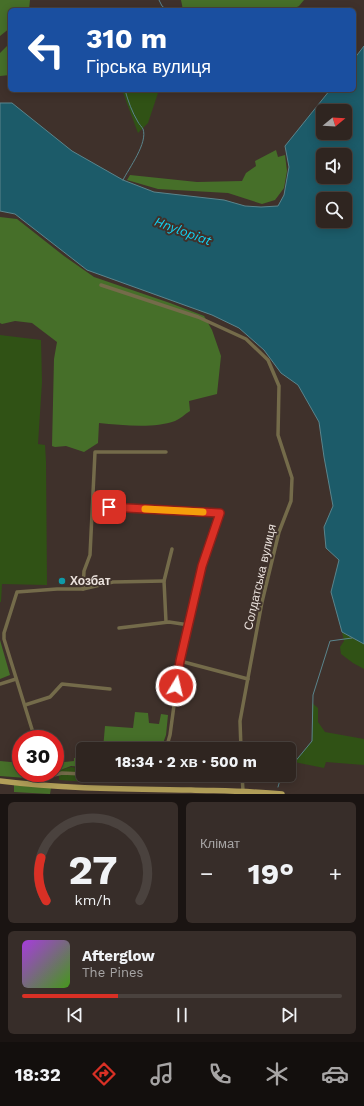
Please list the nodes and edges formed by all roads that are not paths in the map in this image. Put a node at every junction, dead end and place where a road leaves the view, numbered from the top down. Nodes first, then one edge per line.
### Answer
1 (101, 285) dead end
2 (166, 452) dead end
3 (93, 506) junction
4 (172, 549) dead end
5 (164, 581) junction
6 (82, 589) junction
7 (166, 622) junction
8 (189, 625) junction
9 (119, 628) dead end
10 (180, 661) junction
11 (16, 679) junction
12 (248, 679) junction
13 (0, 684) edge
14 (110, 689) dead end
15 (25, 705) junction
16 (32, 730) edge
17 (168, 742) edge
18 (241, 742) edge
19 (64, 773) edge
20 (76, 774) edge
21 (0, 781) edge
22 (47, 782) edge
23 (242, 782) edge
24 (47, 785) junction
25 (133, 791) edge
26 (243, 791) junction
27 (194, 792) edge
28 (220, 792) edge
29 (282, 794) edge

1 - 12 street, Солдатська вулиця
2 - 3 street
3 - 6 street
3 - 8 street
4 - 5 street
5 - 6 street
5 - 7 street
6 - 11 street
7 - 8 street
7 - 9 street
8 - 10 street
10 - 12 street
10 - 17 street
11 - 13 street
11 - 15 street
12 - 18 street, Солдатська вулиця
14 - 15 street
15 - 16 street
19 - 20 street
21 - 24 main road
22 - 24 street
23 - 26 street
24 - 25 main road
25 - 27 main road
26 - 28 main road
26 - 29 main road
27 - 28 main road

